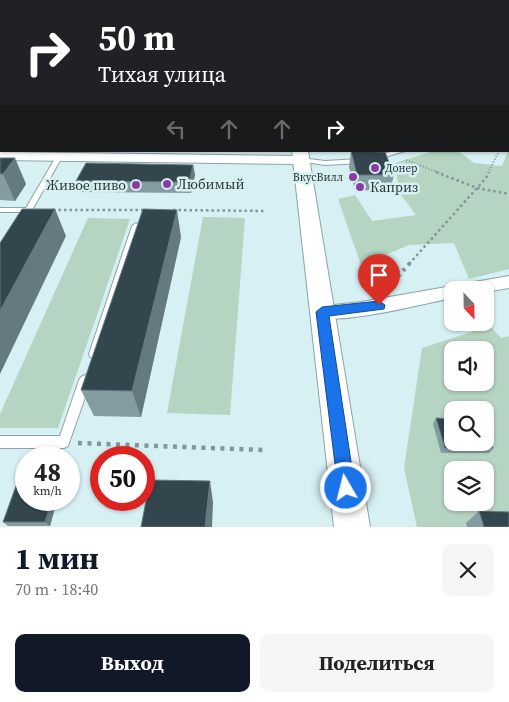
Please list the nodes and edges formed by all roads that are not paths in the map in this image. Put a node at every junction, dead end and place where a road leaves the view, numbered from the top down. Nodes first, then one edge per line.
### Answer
1 (399, 152) edge
2 (154, 155) edge
3 (0, 156) edge
4 (301, 156) edge
5 (59, 157) junction
6 (0, 210) edge
7 (136, 226) edge
8 (509, 282) edge
9 (494, 285) edge
10 (444, 293) edge
11 (322, 312) junction
12 (0, 442) edge
13 (352, 527) edge

1 - 4 lane
2 - 4 street
2 - 5 street
3 - 5 street
4 - 11 main road
5 - 6 lane
7 - 12 lane
8 - 9 street
10 - 11 street
11 - 13 main road

